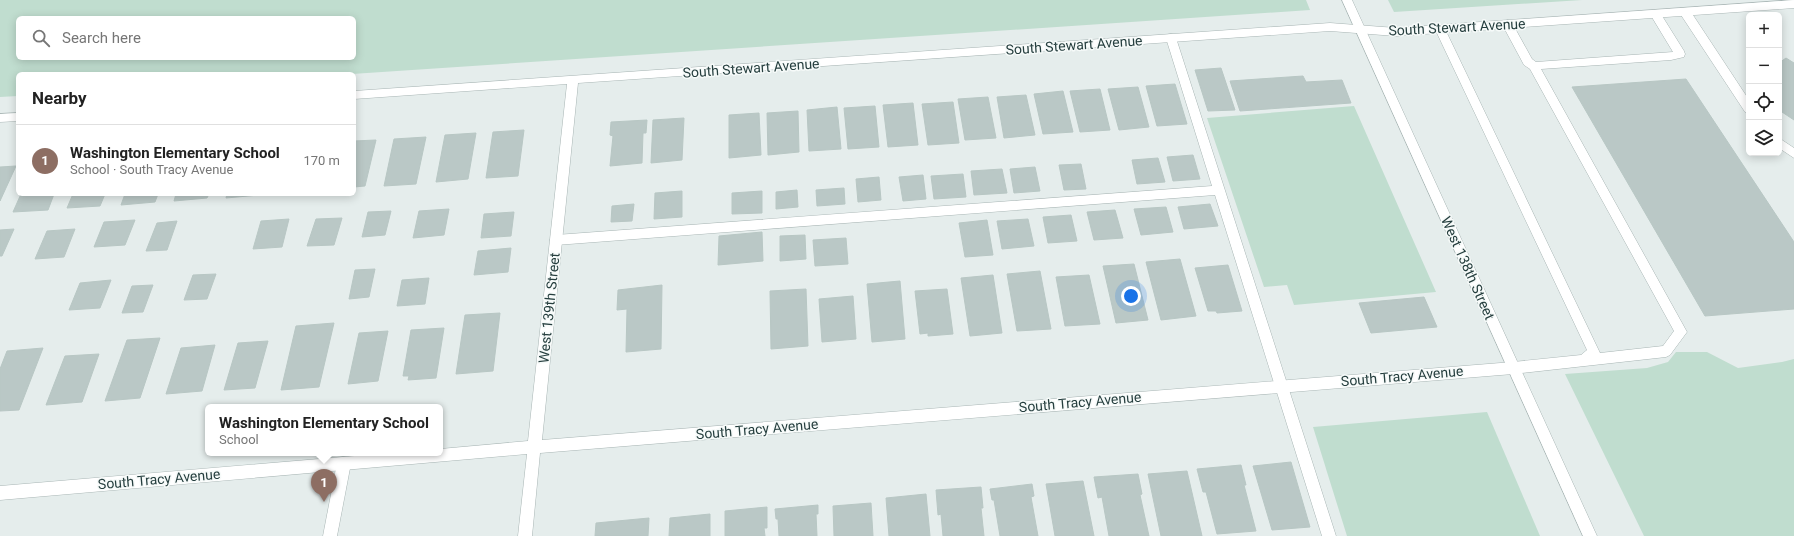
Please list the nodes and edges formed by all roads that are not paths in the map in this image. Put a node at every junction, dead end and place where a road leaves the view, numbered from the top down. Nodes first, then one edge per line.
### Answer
1 (1347, 0) edge
2 (1794, 4) edge
3 (1685, 12) junction
4 (1655, 14) junction
5 (1507, 24) junction
6 (1360, 29) junction
7 (1440, 29) junction
8 (1171, 38) junction
9 (1534, 66) junction
10 (573, 81) junction
11 (356, 95) edge
12 (1746, 104) edge
13 (16, 117) edge
14 (0, 118) edge
15 (1782, 144) edge
16 (1794, 154) edge
17 (1219, 190) junction
18 (556, 240) junction
19 (1584, 360) junction
20 (1513, 368) junction
21 (1282, 386) junction
22 (534, 446) junction
23 (443, 454) edge
24 (422, 456) edge
25 (344, 463) junction
26 (0, 493) edge
27 (330, 536) edge
28 (526, 536) edge
29 (1329, 536) edge
30 (1590, 536) edge

1 - 6 street, West 138th Street
2 - 3 street, South Stewart Avenue
3 - 4 street, South Stewart Avenue
3 - 12 street
4 - 5 street, South Stewart Avenue
4 - 9 street
5 - 7 street, South Stewart Avenue
5 - 9 street
6 - 7 street, South Stewart Avenue
6 - 8 street, South Stewart Avenue
6 - 20 street, West 138th Street
7 - 19 street
8 - 10 street, South Stewart Avenue
8 - 17 street
9 - 19 street, South Tracy Avenue
10 - 11 street, South Stewart Avenue
10 - 18 street, West 139th Street
13 - 14 street
15 - 16 street
17 - 18 street
17 - 21 street
18 - 22 street, West 139th Street
19 - 20 street, South Tracy Avenue
20 - 21 street, South Tracy Avenue
20 - 30 street, West 138th Street
21 - 22 street, South Tracy Avenue
21 - 29 street
22 - 23 street, South Tracy Avenue
22 - 28 street, West 139th Street
24 - 25 street, South Tracy Avenue
25 - 26 street, South Tracy Avenue
25 - 27 street

